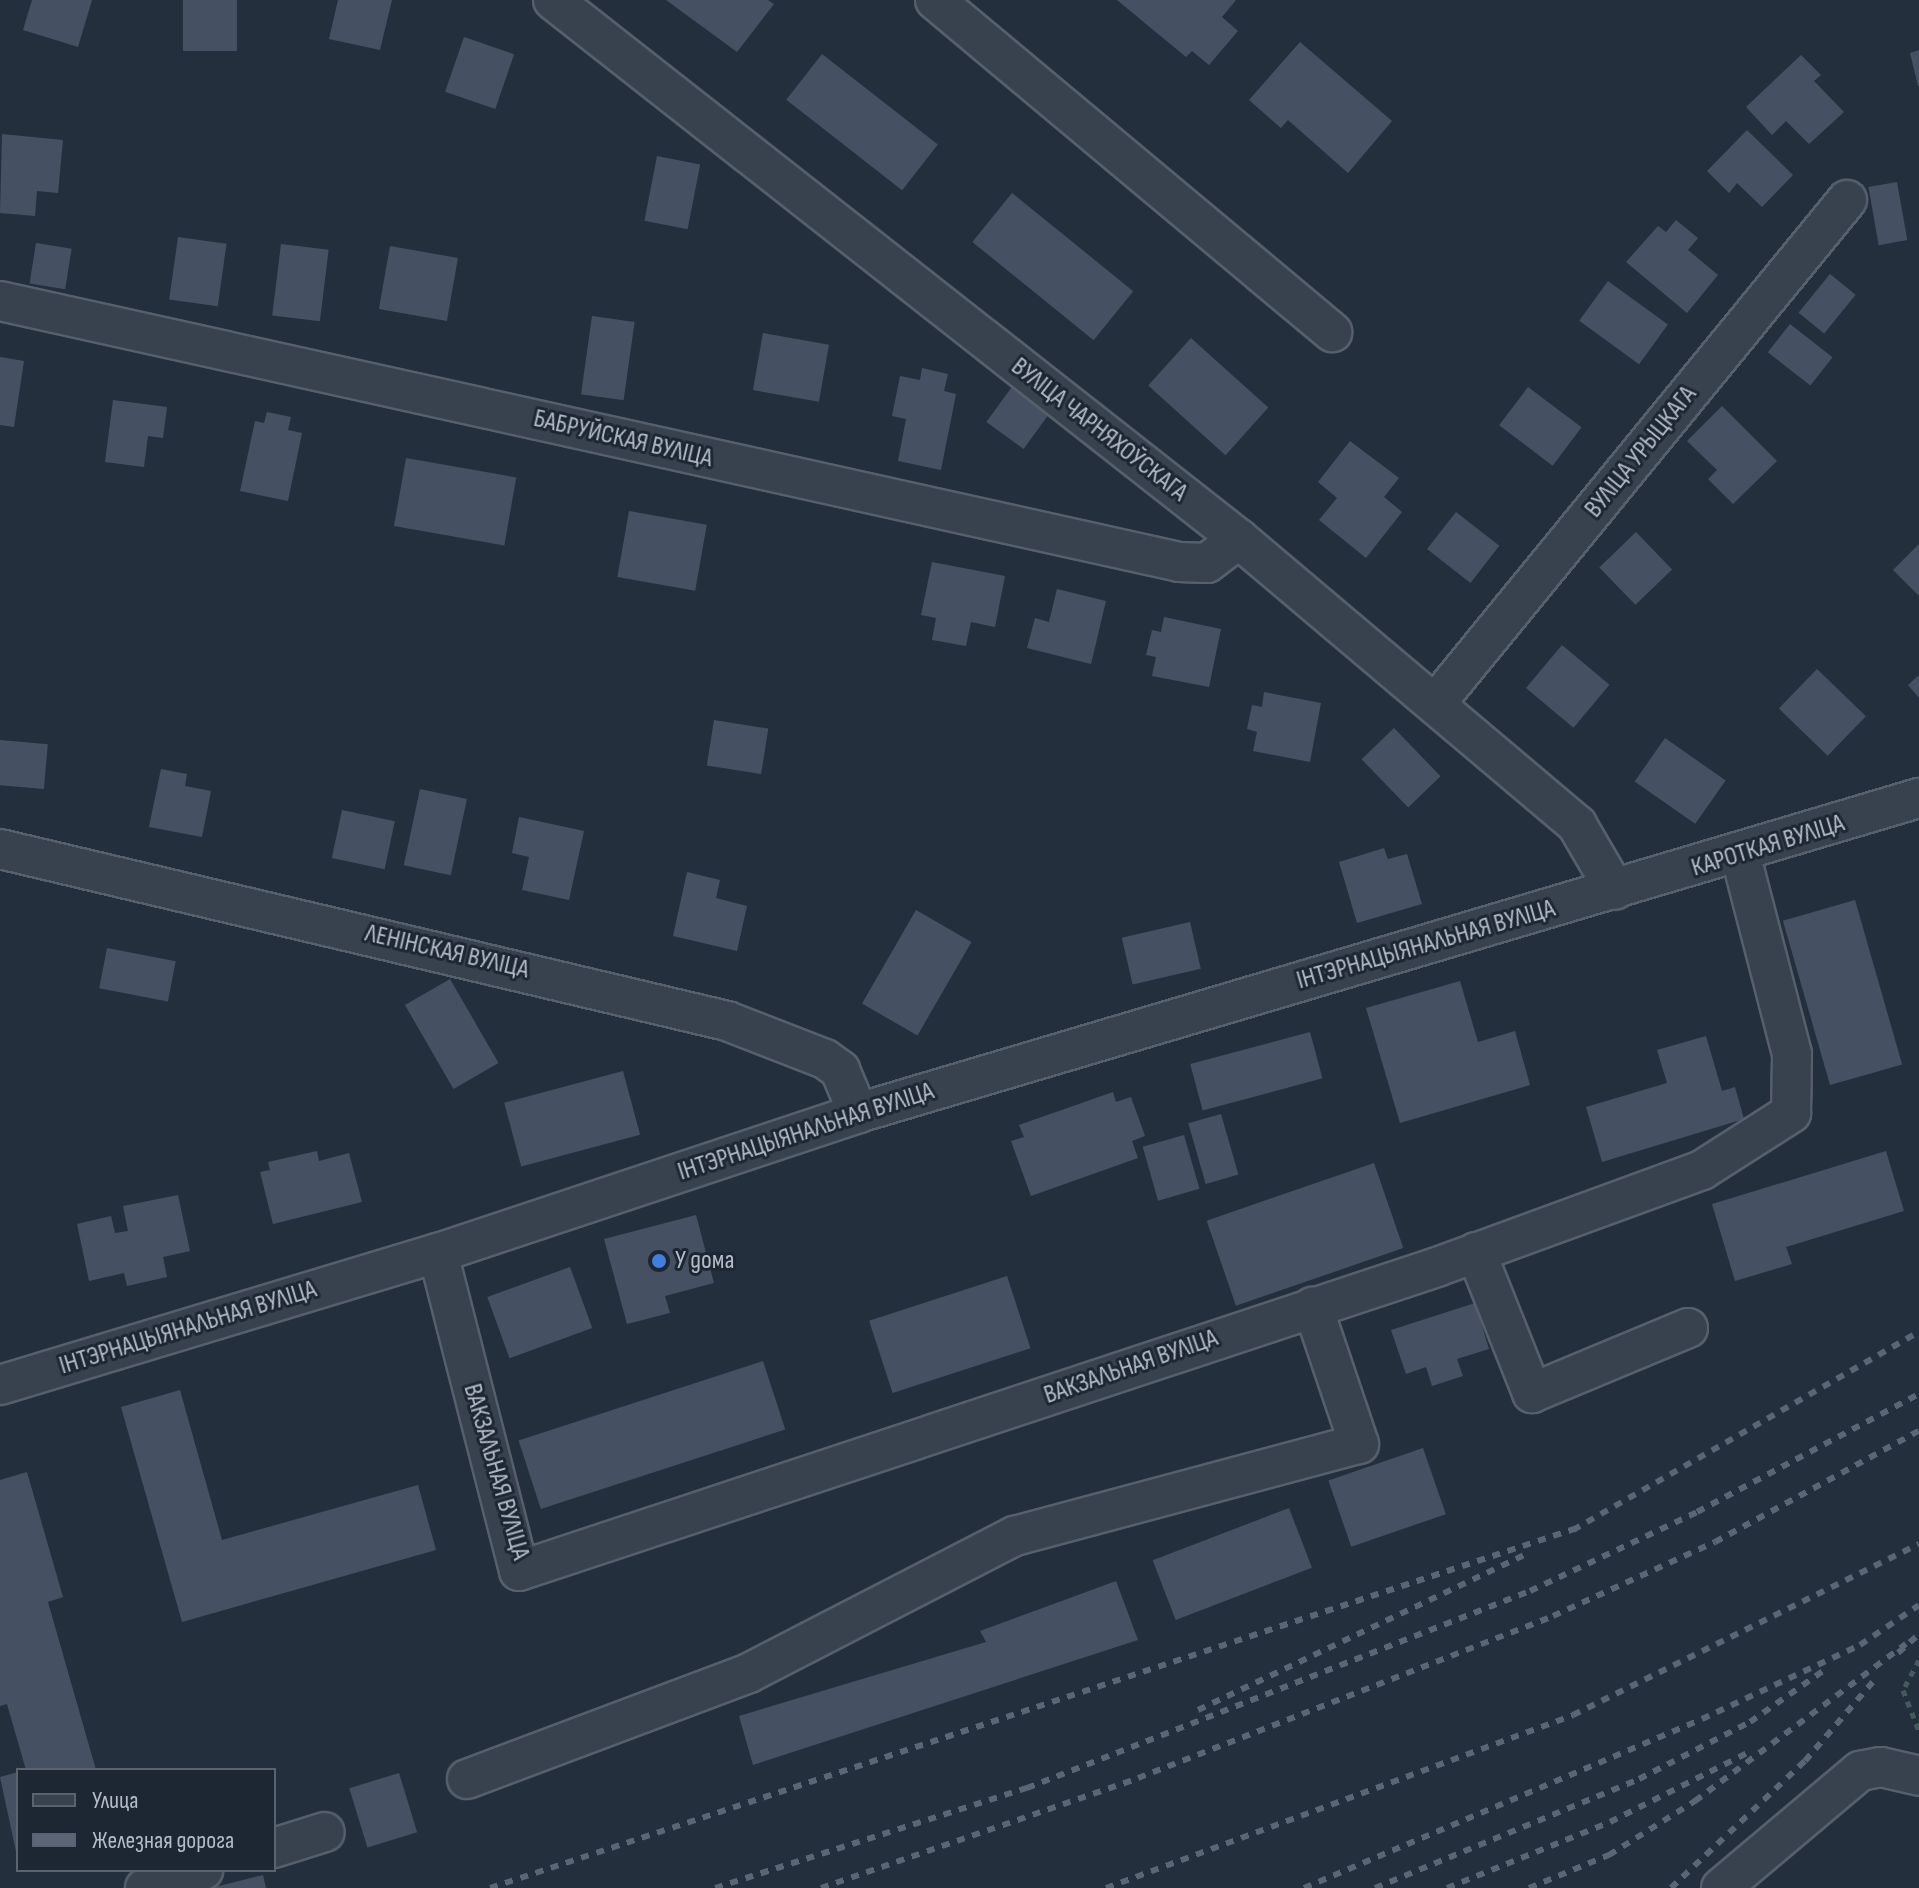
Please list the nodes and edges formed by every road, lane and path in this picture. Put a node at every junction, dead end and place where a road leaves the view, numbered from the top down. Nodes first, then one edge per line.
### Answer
1 (553, 0) edge
2 (935, 0) edge
3 (1847, 200) dead end
4 (0, 301) edge
5 (1332, 332) dead end
6 (1239, 539) junction
7 (1435, 704) junction
8 (1919, 798) edge
9 (0, 849) edge
10 (1741, 857) junction
11 (1615, 890) junction
12 (858, 1113) junction
13 (1476, 1252) junction
14 (438, 1253) junction
15 (1313, 1307) junction
16 (1688, 1328) dead end
17 (0, 1385) edge
18 (1919, 1660) edge
19 (1919, 1731) edge
20 (1919, 1776) edge
21 (467, 1779) dead end
22 (325, 1832) dead end
23 (276, 1847) edge
24 (197, 1872) edge
25 (145, 1888) edge
26 (1721, 1888) edge

1 - 6 street, ВУЛІЦА ЧАРНЯХОЎСКАГА
2 - 5 street
3 - 7 street, ВУЛІЦА УРЫЦКАГА
4 - 6 street, БАБРУЙСКАЯ ВУЛІЦА
6 - 7 street, ВУЛІЦА ЧАРНЯХОЎСКАГА
7 - 11 street, ВУЛІЦА ЧАРНЯХОЎСКАГА
8 - 10 street, КАРОТКАЯ ВУЛІЦА
9 - 12 street, ЛЕНІНСКАЯ ВУЛІЦА
10 - 11 street, КАРОТКАЯ ВУЛІЦА
10 - 13 street, ВАКЗАЛЬНАЯ ВУЛІЦА
11 - 12 street, ІНТЭРНАЦЫЯНАЛЬНАЯ ВУЛІЦА
12 - 14 street, ІНТЭРНАЦЫЯНАЛЬНАЯ ВУЛІЦА
13 - 15 street, ВАКЗАЛЬНАЯ ВУЛІЦА
13 - 16 street
14 - 15 street, ВАКЗАЛЬНАЯ ВУЛІЦА
14 - 17 street, ІНТЭРНАЦЫЯНАЛЬНАЯ ВУЛІЦА
15 - 21 street
18 - 19 path
20 - 26 street
22 - 23 street
24 - 25 street

